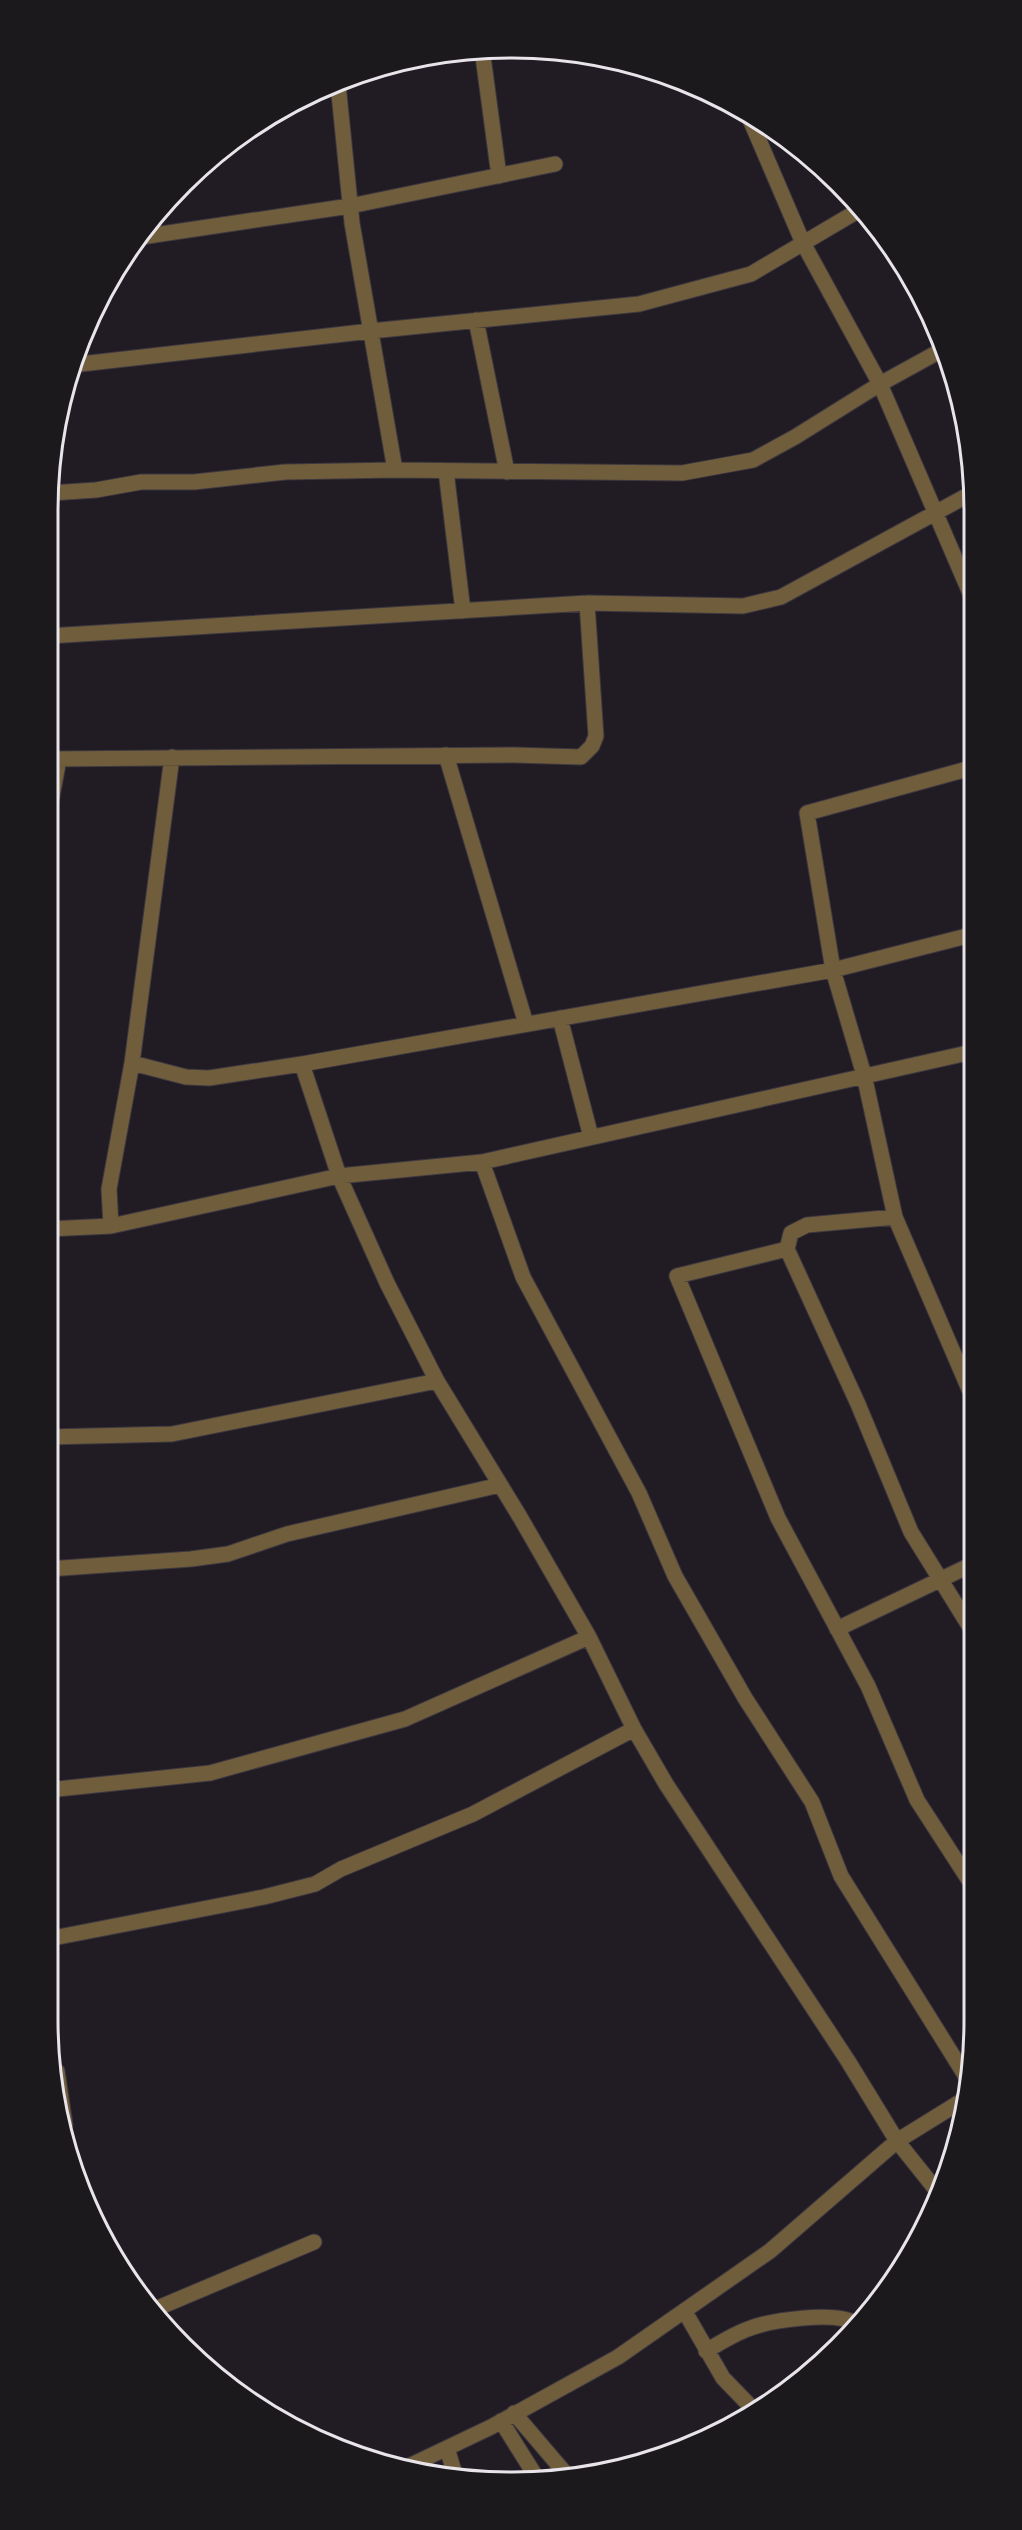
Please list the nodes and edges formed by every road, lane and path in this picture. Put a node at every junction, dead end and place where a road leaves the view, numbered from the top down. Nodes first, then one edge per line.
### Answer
1 (483, 59) edge
2 (339, 93) edge
3 (755, 130) edge
4 (555, 164) dead end
5 (500, 176) junction
6 (350, 207) junction
7 (852, 214) edge
8 (153, 235) edge
9 (803, 243) junction
10 (476, 320) junction
11 (370, 331) junction
12 (935, 354) edge
13 (84, 364) edge
14 (880, 384) junction
15 (395, 470) junction
16 (446, 471) junction
17 (507, 472) junction
18 (59, 492) edge
19 (964, 498) edge
20 (936, 513) junction
21 (964, 579) edge
22 (587, 603) junction
23 (463, 611) junction
24 (58, 635) edge
25 (446, 755) junction
26 (172, 757) junction
27 (58, 759) edge
28 (964, 770) edge
29 (964, 936) edge
30 (833, 970) junction
31 (560, 1018) junction
32 (526, 1024) junction
33 (964, 1054) edge
34 (132, 1063) junction
35 (302, 1064) junction
36 (864, 1075) junction
37 (591, 1137) junction
38 (482, 1162) junction
39 (339, 1176) junction
40 (895, 1217) junction
41 (111, 1226) junction
42 (58, 1229) edge
43 (787, 1249) junction
44 (964, 1366) edge
45 (437, 1381) junction
46 (58, 1437) edge
47 (500, 1485) junction
48 (58, 1568) edge
49 (964, 1568) edge
50 (940, 1580) junction
51 (964, 1618) edge
52 (837, 1629) junction
53 (589, 1637) junction
54 (634, 1729) junction
55 (58, 1789) edge
56 (964, 1873) edge
57 (58, 1938) edge
58 (961, 2069) edge
59 (955, 2105) edge
60 (897, 2141) junction
61 (932, 2184) edge
62 (314, 2242) dead end
63 (162, 2306) edge
64 (685, 2312) junction
65 (847, 2321) edge
66 (706, 2351) junction
67 (748, 2404) edge
68 (507, 2417) junction
69 (447, 2448) junction
70 (417, 2462) edge
71 (453, 2468) edge
72 (561, 2469) edge
73 (533, 2471) edge

1 - 5 street
2 - 6 street
3 - 9 street
4 - 5 street
5 - 6 street
6 - 8 street
6 - 11 street
7 - 9 street
9 - 10 street
9 - 14 street
10 - 11 street
10 - 17 street
11 - 13 street
11 - 15 street
12 - 14 street
14 - 17 street
14 - 20 street
15 - 16 street
15 - 18 street
16 - 17 street
16 - 23 street
19 - 20 street
20 - 21 street
20 - 22 street
22 - 23 street
22 - 25 street
23 - 24 street
25 - 26 street
25 - 32 street
26 - 27 street
26 - 34 street
28 - 30 street
29 - 30 street
30 - 31 street
30 - 36 street
31 - 32 street
31 - 37 street
32 - 35 street
33 - 36 street
34 - 35 street
34 - 41 street
35 - 39 street
36 - 37 street
36 - 40 street
37 - 38 street
38 - 39 street
38 - 58 street
39 - 41 street
39 - 45 street
40 - 43 street
40 - 44 street
41 - 42 street
43 - 50 street
43 - 52 street
45 - 46 street
45 - 47 street
47 - 48 street
47 - 53 street
49 - 50 street
50 - 51 street
50 - 52 street
52 - 56 street
53 - 54 street
53 - 55 street
54 - 57 street
54 - 60 street
59 - 60 street
60 - 61 street
60 - 64 street
62 - 63 street
64 - 66 street
64 - 68 street
65 - 66 street
66 - 67 street
68 - 69 street
68 - 72 street
68 - 73 street
69 - 70 street
69 - 71 street

